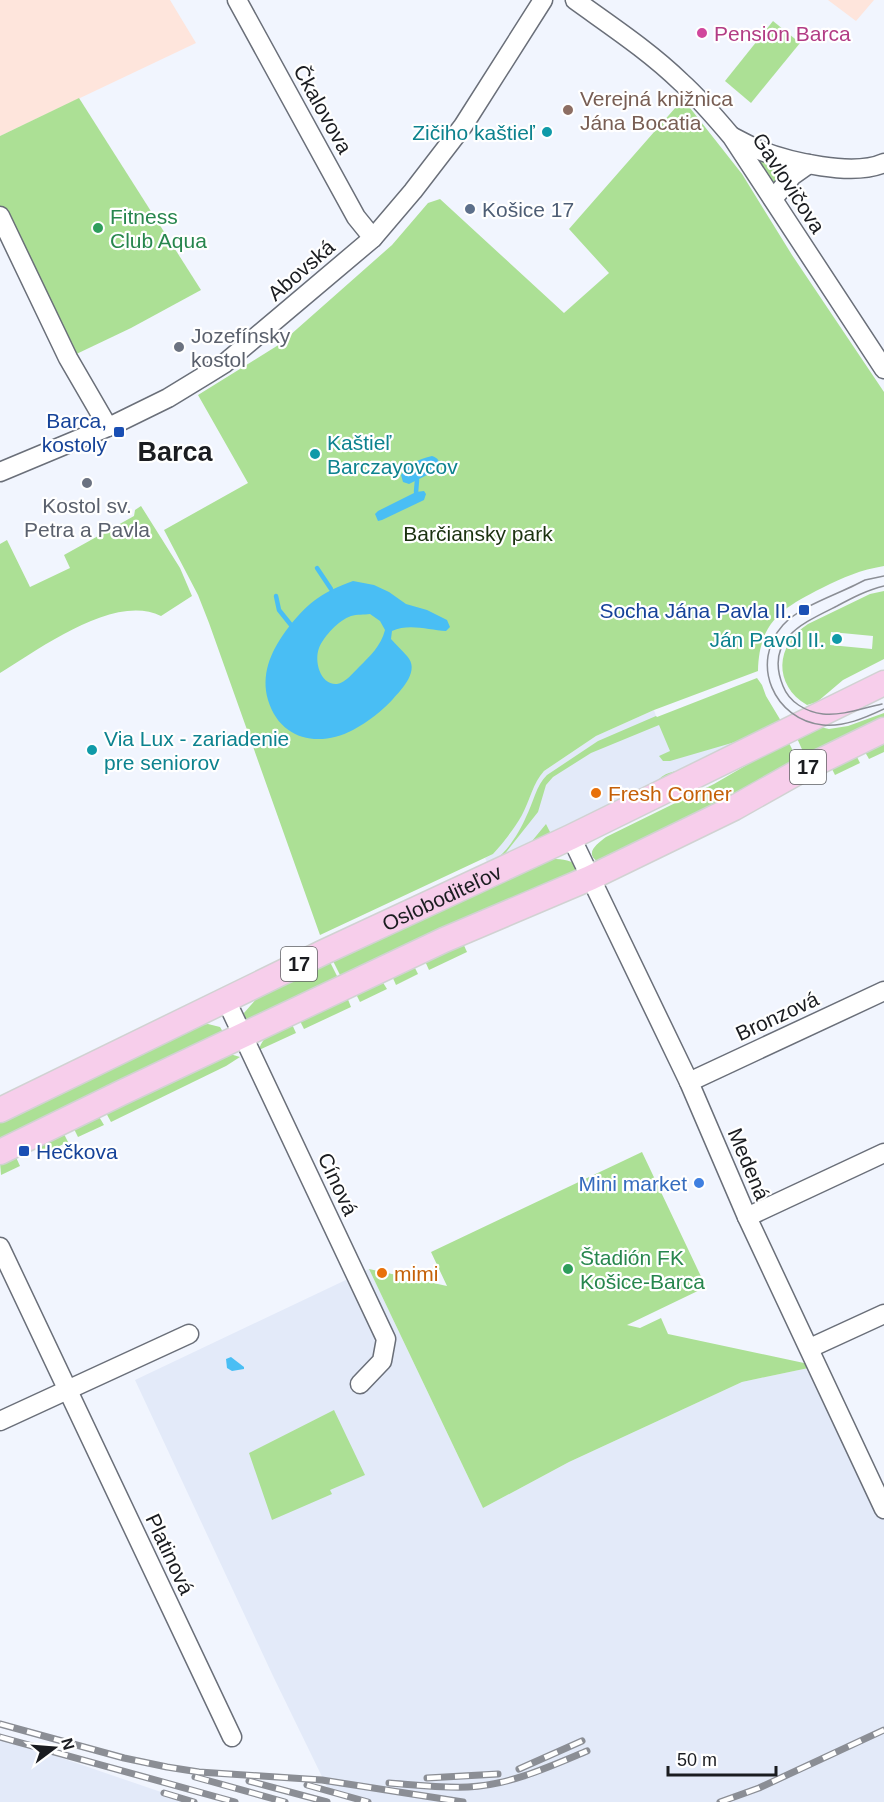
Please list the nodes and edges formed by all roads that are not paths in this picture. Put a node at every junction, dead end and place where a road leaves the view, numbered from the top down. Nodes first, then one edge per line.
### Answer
1 (237, 0) edge
2 (543, 0) edge
3 (575, 0) edge
4 (732, 137) junction
5 (884, 163) edge
6 (809, 164) junction
7 (773, 199) junction
8 (0, 216) edge
9 (373, 238) junction
10 (884, 369) edge
11 (108, 427) junction
12 (0, 472) edge
13 (884, 684) edge
14 (884, 730) edge
15 (570, 837) junction
16 (590, 878) junction
17 (884, 991) edge
18 (226, 1000) junction
19 (242, 1035) junction
20 (689, 1082) junction
21 (0, 1110) edge
22 (0, 1152) edge
23 (884, 1153) edge
24 (747, 1217) junction
25 (0, 1247) edge
26 (884, 1314) edge
27 (189, 1334) dead end
28 (810, 1348) junction
29 (360, 1384) dead end
30 (68, 1390) junction
31 (0, 1421) edge
32 (878, 1480) edge
33 (884, 1509) edge
34 (232, 1737) dead end

1 - 9 street, Čkalovova
2 - 9 street, Abovská
3 - 4 street, Gavlovičova
4 - 6 street
4 - 7 street, Gavlovičova
5 - 6 street
6 - 7 street
7 - 10 street, Gavlovičova
8 - 11 street
9 - 11 street, Abovská
11 - 12 street, Abovská
13 - 15 main road, Osloboditeľov / 17
14 - 16 main road, Osloboditeľov / 17
15 - 16 street, Medená
15 - 18 main road, Osloboditeľov / 17
16 - 19 main road, Osloboditeľov / 17
16 - 20 street, Medená
17 - 20 street, Bronzová
18 - 19 street, Cínová
18 - 21 main road, Osloboditeľov / 17
19 - 22 main road, Osloboditeľov / 17
19 - 29 street, Cínová
20 - 24 street, Medená
23 - 24 street
24 - 28 street, Medená
25 - 30 street, Platinová
26 - 28 street
27 - 30 street
28 - 32 street, Medená
30 - 31 street
30 - 34 street, Platinová
32 - 33 street, Medená

